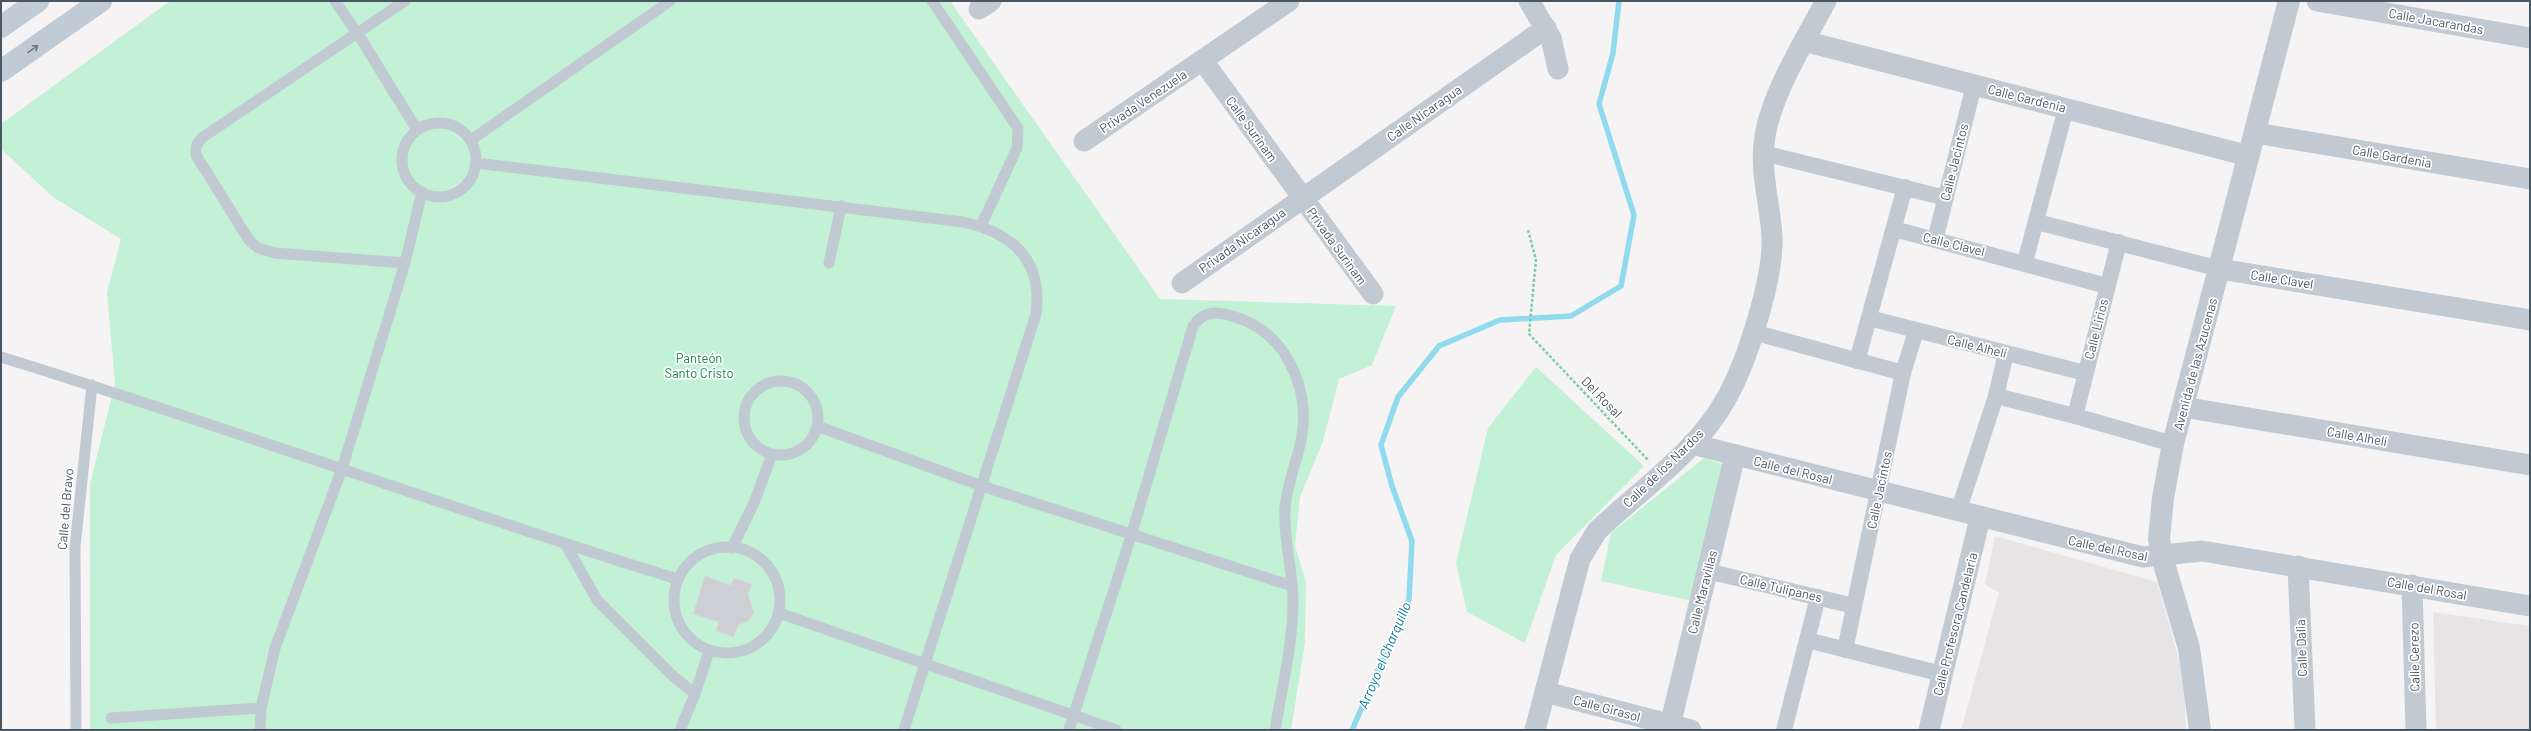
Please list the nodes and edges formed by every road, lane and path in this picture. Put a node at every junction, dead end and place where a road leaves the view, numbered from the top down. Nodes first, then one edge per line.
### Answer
1 (38, 1) edge
2 (102, 1) edge
3 (335, 1) edge
4 (405, 1) edge
5 (670, 1) edge
6 (932, 1) edge
7 (1289, 1) edge
8 (1529, 1) edge
9 (1826, 1) edge
10 (2289, 1) edge
11 (2317, 1) edge
12 (1, 27) edge
13 (1546, 28) junction
14 (358, 34) junction
15 (2530, 38) edge
16 (1804, 41) junction
17 (1202, 61) junction
18 (1558, 69) dead end
19 (1, 71) edge
20 (1974, 85) junction
21 (2066, 108) junction
22 (417, 130) junction
23 (2255, 133) junction
24 (471, 140) junction
25 (1084, 141) dead end
26 (1764, 153) junction
27 (2249, 156) junction
28 (476, 163) junction
29 (2530, 179) edge
30 (1905, 187) junction
31 (422, 192) junction
32 (1302, 198) junction
33 (1946, 198) junction
34 (841, 206) junction
35 (2037, 222) junction
36 (981, 226) junction
37 (1894, 229) junction
38 (1528, 230) dead end
39 (1935, 240) junction
40 (2119, 242) junction
41 (2025, 262) junction
42 (829, 263) dead end
43 (405, 264) junction
44 (2220, 269) junction
45 (1182, 283) dead end
46 (2107, 286) junction
47 (1373, 294) dead end
48 (1869, 318) junction
49 (2530, 320) edge
50 (1916, 331) junction
51 (1753, 332) junction
52 (2006, 353) junction
53 (1, 357) edge
54 (1858, 362) junction
55 (1903, 373) junction
56 (2085, 373) junction
57 (92, 385) junction
58 (1996, 396) junction
59 (2183, 407) junction
60 (2075, 416) junction
61 (817, 426) junction
62 (1692, 444) junction
63 (2173, 444) junction
64 (772, 454) junction
65 (1735, 455) junction
66 (2530, 465) edge
67 (342, 469) junction
68 (1660, 473) junction
69 (982, 486) junction
70 (1878, 492) junction
71 (1958, 512) junction
72 (1980, 518) junction
73 (1132, 533) junction
74 (566, 545) junction
75 (732, 548) junction
76 (2162, 557) junction
77 (2298, 566) junction
78 (1707, 571) junction
79 (677, 579) junction
80 (2412, 585) junction
81 (1292, 586) junction
82 (1818, 597) junction
83 (1854, 606) junction
84 (2530, 606) edge
85 (780, 613) junction
86 (1807, 640) junction
87 (709, 650) junction
88 (1845, 650) junction
89 (925, 664) junction
90 (1942, 674) junction
91 (1545, 692) junction
92 (695, 694) junction
93 (260, 708) junction
94 (1074, 715) junction
95 (111, 718) dead end
96 (1670, 727) edge
97 (76, 730) edge
98 (260, 730) edge
99 (680, 730) edge
100 (904, 730) edge
101 (1069, 730) edge
102 (1116, 730) edge
103 (1275, 730) edge
104 (1535, 730) edge
105 (1691, 730) edge
106 (1784, 730) edge
107 (1929, 730) edge
108 (2200, 730) edge
109 (2305, 730) edge
110 (2416, 730) edge

1 - 12 main road
19 -> 2 main road
3 - 14 lane
4 - 14 lane
5 - 24 lane
6 - 36 lane
7 - 17 street, Privada Venezuela
8 - 13 street
9 - 16 street
10 - 23 street, Avenida de las Azucenas
11 - 15 street, Calle Jacarandas
13 - 18 street
13 - 32 street, Calle Nicaragua
14 - 22 lane
14 - 43 lane
16 - 20 street, Calle Gardenia
16 - 26 street, Calle de los Nardos
17 - 25 street, Privada Venezuela
17 - 32 street, Calle Surinam
20 - 21 street, Calle Gardenia
20 - 33 street, Calle Jacintos
21 - 27 street, Calle Gardenia
21 - 35 street
22 - 24 lane
22 - 31 lane
23 - 27 street, Avenida de las Azucenas
23 - 29 street, Calle Gardenia
24 - 28 lane
26 - 30 street
26 - 51 street, Calle de los Nardos
27 - 44 street, Avenida de las Azucenas
28 - 31 lane
28 - 34 lane
30 - 33 street
30 - 37 street
31 - 43 lane
32 - 45 street, Privada Nicaragua
32 - 47 street, Privada Surinam
33 - 39 street, Calle Jacintos
34 - 36 lane
34 - 42 lane
35 - 40 street, Calle Clavel
35 - 41 street
36 - 69 lane
37 - 39 street, Calle Clavel
37 - 48 street
38 - 68 path, Del Rosal
39 - 41 street, Calle Clavel
40 - 44 street, Calle Clavel
40 - 46 street, Calle Lirios
41 - 46 street, Calle Clavel
43 - 67 lane
44 - 49 street, Calle Clavel
44 - 59 street, Avenida de las Azucenas
46 - 56 street, Calle Lirios
48 - 50 street, Calle Alhelí
48 - 54 street
50 - 52 street, Calle Alhelí
50 - 55 street, Calle Jacintos
51 - 54 street
51 - 62 street, Calle de los Nardos
52 - 56 street, Calle Alhelí
52 - 58 street
53 - 57 lane
54 - 55 street
55 - 70 street, Calle Jacintos
56 - 60 street, Calle Lirios
57 - 67 lane
57 - 97 lane, Calle del Bravo
58 - 60 street
58 - 71 street
59 - 63 street, Avenida de las Azucenas
59 - 66 street, Calle Alhelí
60 - 63 street
61 - 64 lane
61 - 64 lane
61 - 69 lane
62 - 65 street, Calle del Rosal
62 - 68 street, Calle de los Nardos
63 - 76 street, Avenida de las Azucenas
64 - 75 lane
65 - 70 street, Calle del Rosal
65 - 78 street, Calle Maravillas
67 - 74 lane
67 - 93 lane
68 - 91 street, Calle de los Nardos
69 - 73 lane
69 - 89 lane
70 - 71 street, Calle del Rosal
70 - 83 street, Calle Jacintos
71 - 72 street, Calle del Rosal
72 - 76 street, Calle del Rosal
72 - 90 street, Calle Profesora Candelaria
73 - 81 lane
73 - 81 lane
73 - 94 lane
74 - 79 lane
74 - 92 lane
75 - 79 lane
75 - 85 lane
76 - 77 street, Calle del Rosal
76 - 108 street, Avenida de las Azucenas
77 - 80 street, Calle del Rosal
77 - 109 street, Calle Dalia
78 - 82 street, Calle Tulipanes
78 - 96 street, Calle Maravillas
79 - 87 lane
80 - 84 street, Calle del Rosal
80 - 110 street, Calle Cerezo
81 - 103 lane
82 - 83 street, Calle Tulipanes
82 - 86 street
83 - 88 street, Calle Jacintos
85 - 87 lane
85 - 89 lane
86 - 88 street
86 - 106 street
87 - 92 lane
88 - 90 street
89 - 94 lane
89 - 100 lane
90 - 107 street, Calle Profesora Candelaria
91 - 96 street, Calle Girasol
91 - 104 street, Calle de los Nardos
92 - 99 lane
93 - 95 lane
93 - 98 lane
94 - 101 lane
94 - 102 lane
96 - 105 street, Calle Girasol

